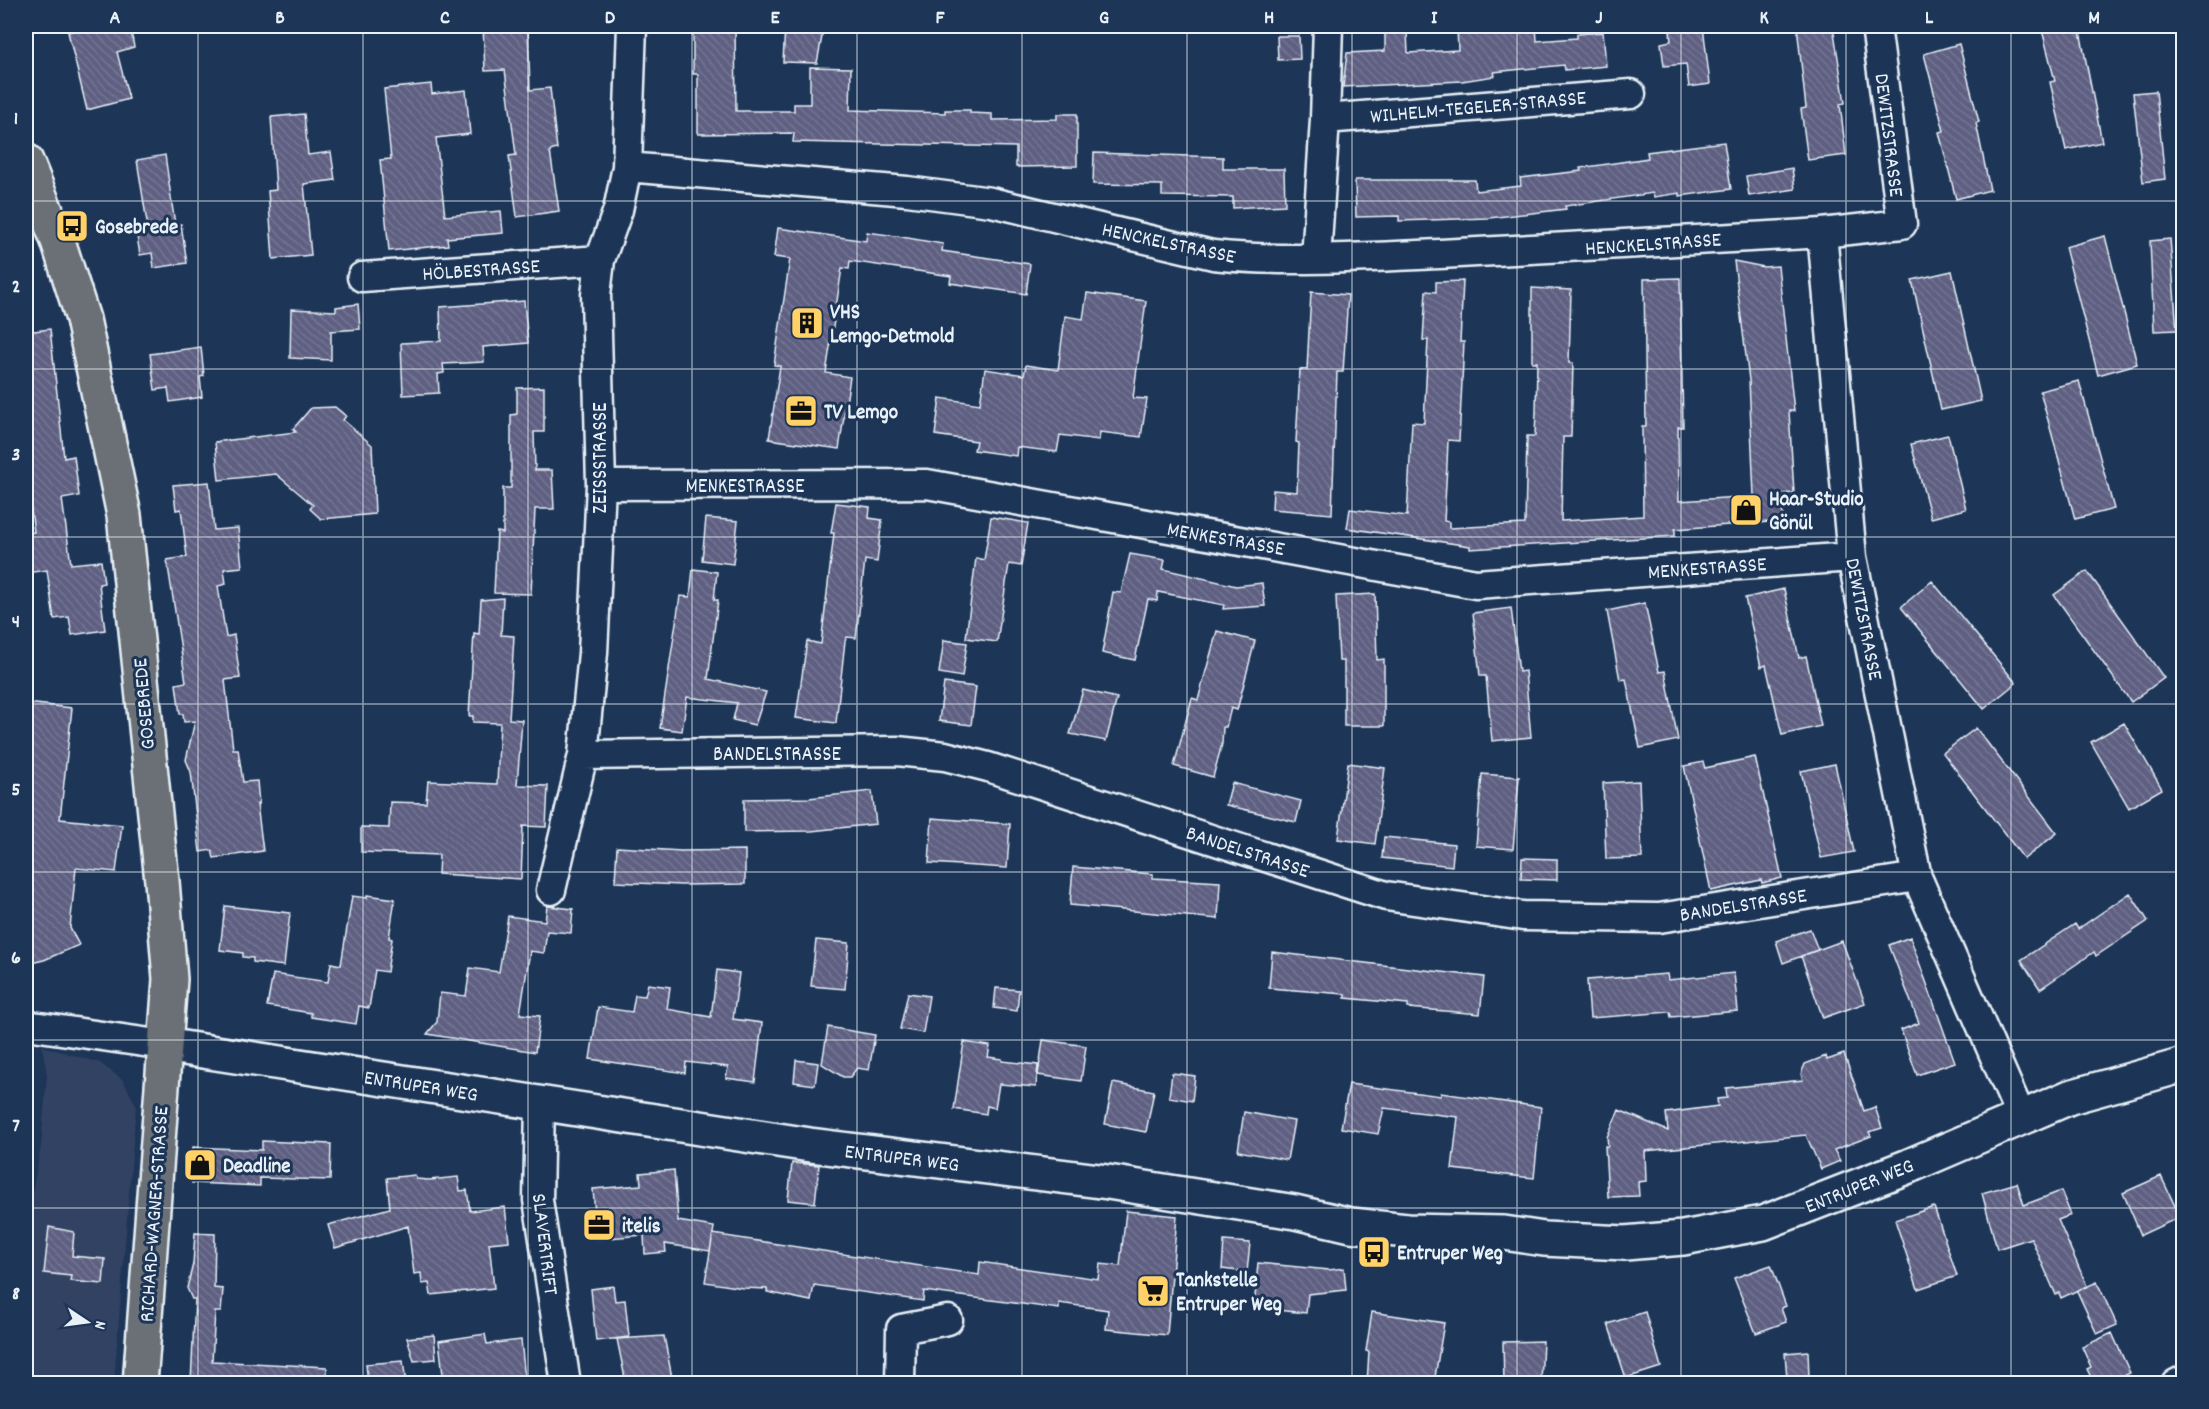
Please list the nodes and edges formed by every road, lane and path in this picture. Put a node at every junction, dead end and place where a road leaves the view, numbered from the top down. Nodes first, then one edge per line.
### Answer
1 (632, 26) edge
2 (1328, 26) edge
3 (1876, 26) edge
4 (1631, 94) dead end
5 (1325, 119) junction
6 (26, 161) edge
7 (627, 166) junction
8 (1822, 233) junction
9 (1316, 259) junction
10 (600, 260) junction
11 (362, 277) dead end
12 (601, 485) junction
13 (1852, 557) junction
14 (583, 755) junction
15 (1917, 877) junction
16 (551, 890) dead end
17 (26, 1024) edge
18 (164, 1045) junction
19 (2184, 1065) edge
20 (540, 1104) junction
21 (2021, 1117) junction
22 (948, 1320) dead end
23 (2184, 1380) edge
24 (140, 1383) edge
25 (566, 1383) edge
26 (900, 1383) edge
27 (2176, 1383) edge

1 - 7 street, ZEISSSTRASSE
2 - 5 street
3 - 8 street, DEWITZSTRASSE
4 - 5 street, WILHELM-TEGELER-STRASSE
5 - 9 street
6 - 18 main road, GOSEBREDE
7 - 9 street, HENCKELSTRASSE
7 - 10 street, ZEISSSTRASSE
8 - 9 street, HENCKELSTRASSE
8 - 13 street, DEWITZSTRASSE
10 - 11 street, HÖLBESTRASSE
10 - 12 street, ZEISSSTRASSE
12 - 13 street, MENKESTRASSE
12 - 14 street, ZEISSSTRASSE
13 - 15 street, DEWITZSTRASSE
14 - 15 street, BANDELSTRASSE
14 - 16 street, ZEISSSTRASSE
15 - 21 street, DEWITZSTRASSE
17 - 18 street, ENTRUPER WEG
18 - 20 main road, ENTRUPER WEG
18 - 24 main road, RICHARD-WAGNER-STRASSE
19 - 21 main road, ENTRUPER WEG
20 - 21 main road, ENTRUPER WEG
20 - 25 street, SLAVERTRIFT
22 - 26 street
23 - 27 street

